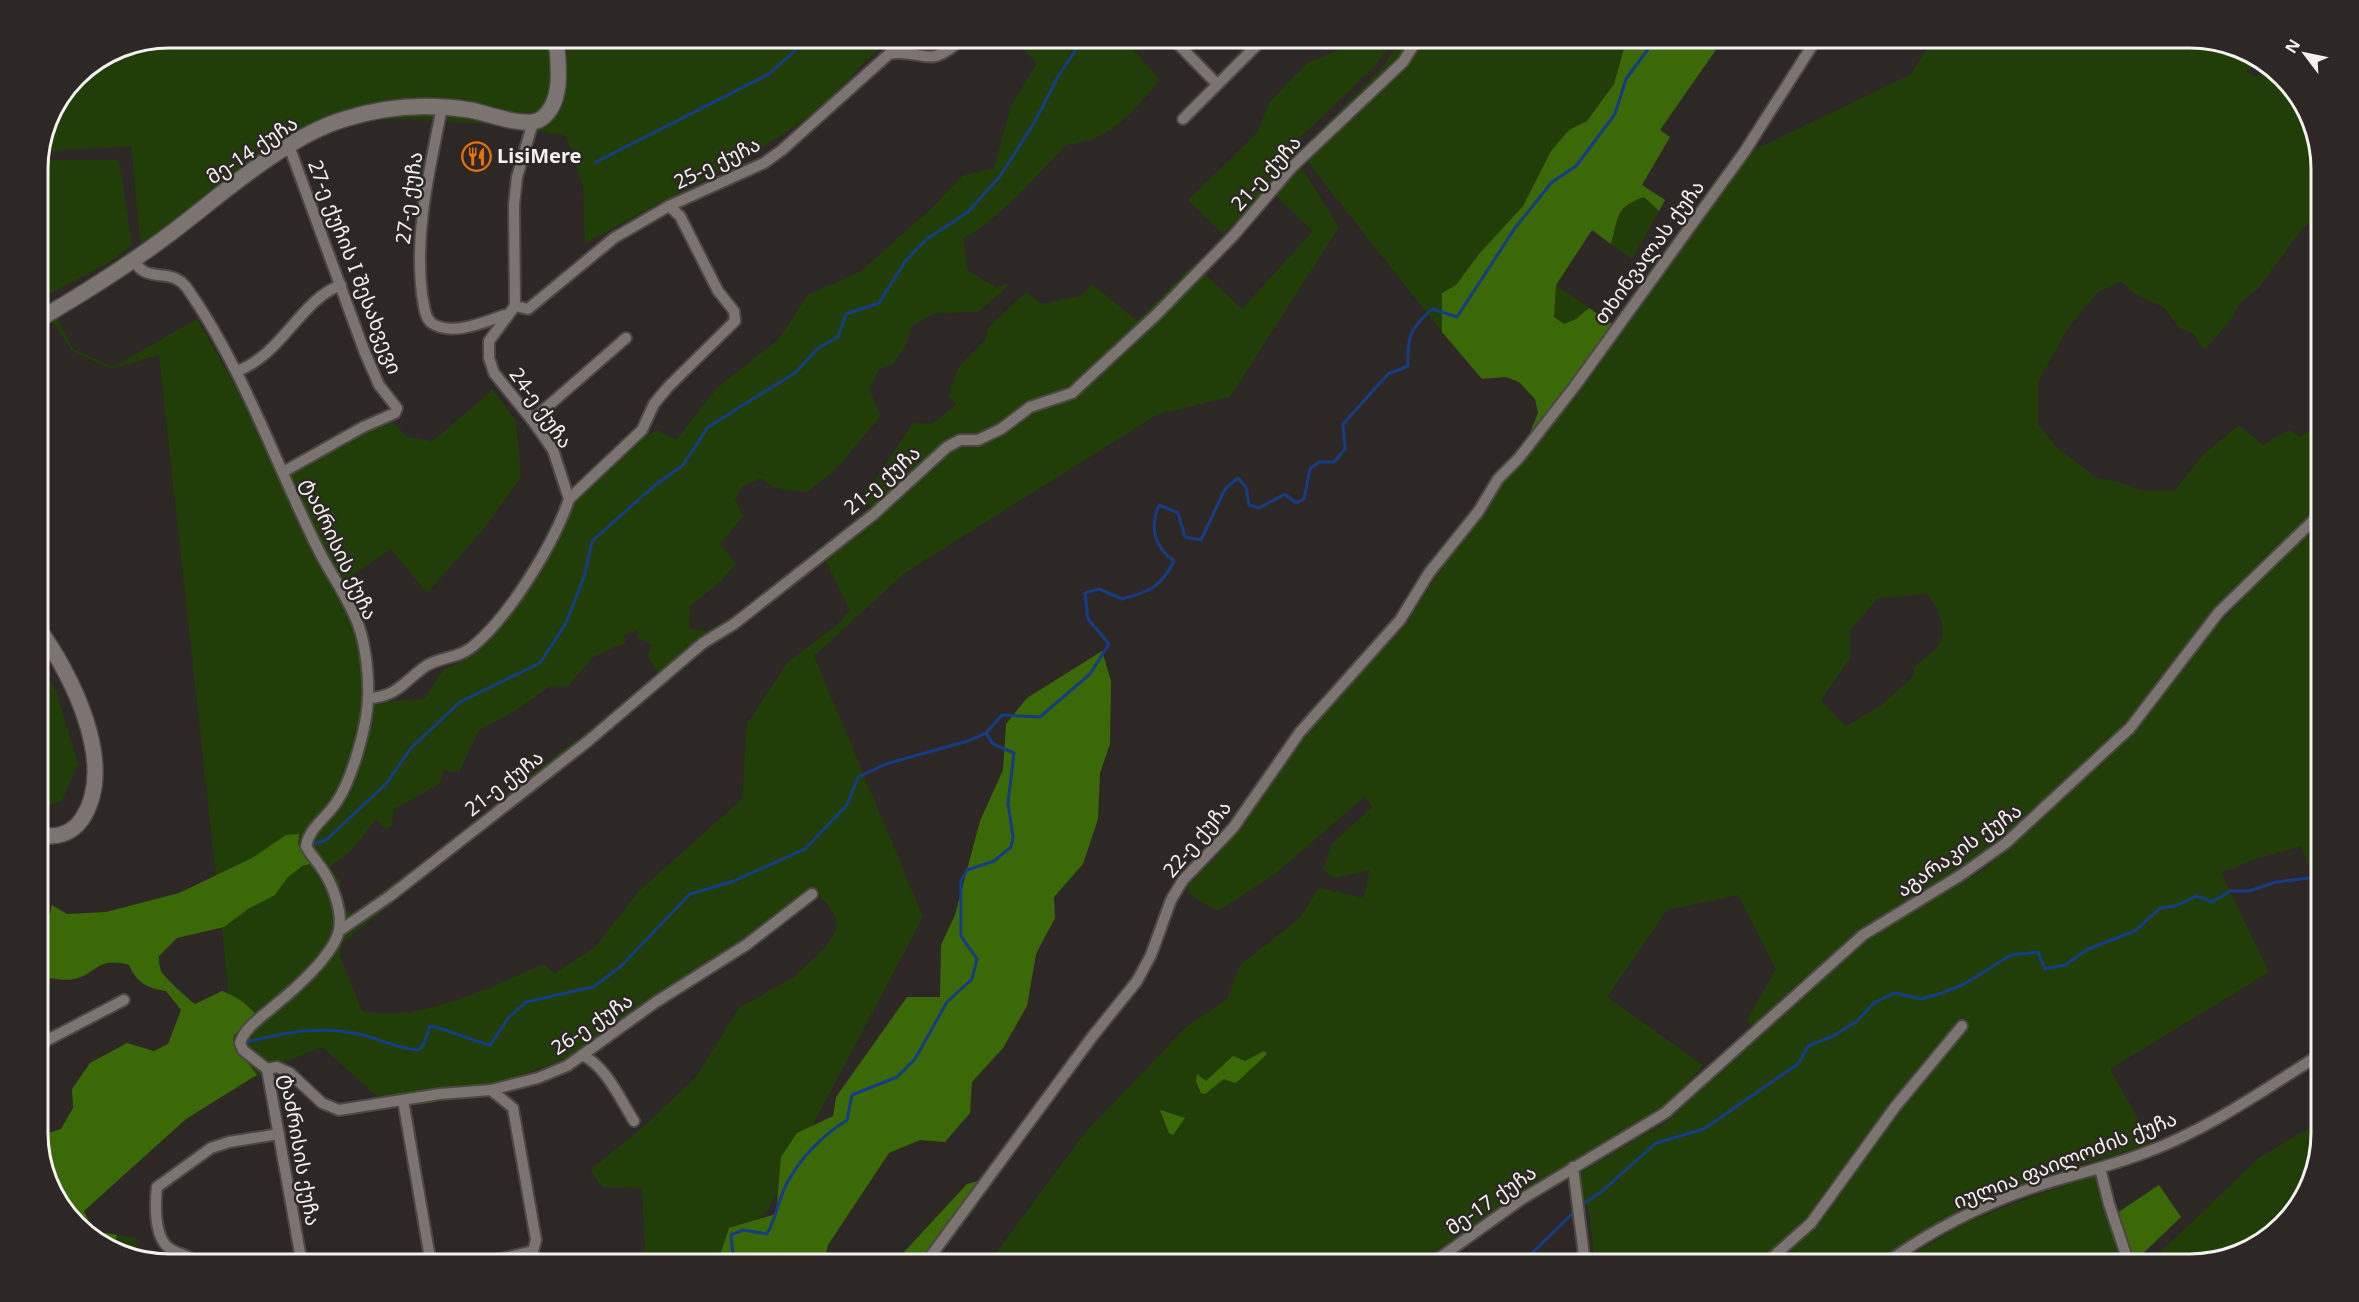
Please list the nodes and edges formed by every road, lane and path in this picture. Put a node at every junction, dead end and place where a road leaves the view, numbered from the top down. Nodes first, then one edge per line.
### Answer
1 (556, 48) edge
2 (949, 48) edge
3 (1182, 48) edge
4 (1254, 48) edge
5 (1412, 48) edge
6 (1811, 48) edge
7 (1217, 84) junction
8 (442, 107) junction
9 (1183, 118) dead end
10 (533, 122) junction
11 (289, 146) junction
12 (669, 206) junction
13 (134, 261) junction
14 (341, 285) junction
15 (515, 306) junction
16 (48, 314) edge
17 (505, 315) junction
18 (626, 338) dead end
19 (237, 371) junction
20 (532, 420) junction
21 (283, 472) junction
22 (1498, 479) joint
23 (569, 499) junction
24 (2311, 523) edge
25 (48, 644) edge
26 (368, 698) junction
27 (48, 835) edge
28 (812, 894) dead end
29 (339, 931) junction
30 (124, 1000) dead end
31 (1962, 1026) dead end
32 (48, 1040) edge
33 (582, 1055) junction
34 (2311, 1060) edge
35 (267, 1069) junction
36 (491, 1090) junction
37 (403, 1100) junction
38 (634, 1121) dead end
39 (279, 1134) junction
40 (1573, 1167) junction
41 (2100, 1168) junction
42 (179, 1254) edge
43 (300, 1254) edge
44 (429, 1254) edge
45 (521, 1254) edge
46 (932, 1254) edge
47 (1445, 1254) edge
48 (1584, 1254) edge
49 (1776, 1254) edge
50 (1898, 1254) edge
51 (2126, 1254) edge

1 - 10 street
2 - 12 street, 25-ე ქუჩა
3 - 7 street
4 - 7 street
5 - 29 street, 21-ე ქუჩა
6 - 22 street, თხინვალას ქუჩა
7 - 9 street
8 - 10 street, მე-14 ქუჩა
8 - 11 street, მე-14 ქუჩა
8 - 17 street, 27-ე ქუჩა
10 - 15 street
11 - 13 street, მე-14 ქუჩა
11 - 14 street, 27-ე ქუჩის I შესახვევი
12 - 15 street, 25-ე ქუჩა
12 - 23 street
13 - 16 street, მე-14 ქუჩა
13 - 19 street, ტაძრისის ქუჩა
14 - 19 street
14 - 21 street, 27-ე ქუჩის I შესახვევი
15 - 17 street, 24-ე ქუჩა
17 - 20 street, 24-ე ქუჩა
18 - 20 street
19 - 21 street, ტაძრისის ქუჩა
20 - 23 street, 24-ე ქუჩა
21 - 26 street, ტაძრისის ქუჩა
22 - 46 street, 22-ე ქუჩა
23 - 26 street
24 - 40 street, აგარაკის ქუჩა
25 - 27 street
26 - 29 street, ტაძრისის ქუჩა
28 - 33 street, 26-ე ქუჩა
29 - 35 street, ტაძრისის ქუჩა
30 - 32 street
31 - 49 street
33 - 36 street, 26-ე ქუჩა
33 - 38 street
34 - 41 street, იულია ფაილოძის ქუჩა
35 - 37 street, 26-ე ქუჩა
35 - 39 street, ტაძრისის ქუჩა
36 - 37 street, 26-ე ქუჩა
36 - 45 street
37 - 44 street
39 - 42 street
39 - 43 street, ტაძრისის ქუჩა
40 - 47 street, მე-17 ქუჩა
40 - 48 street
41 - 50 street, იულია ფაილოძის ქუჩა
41 - 51 street

